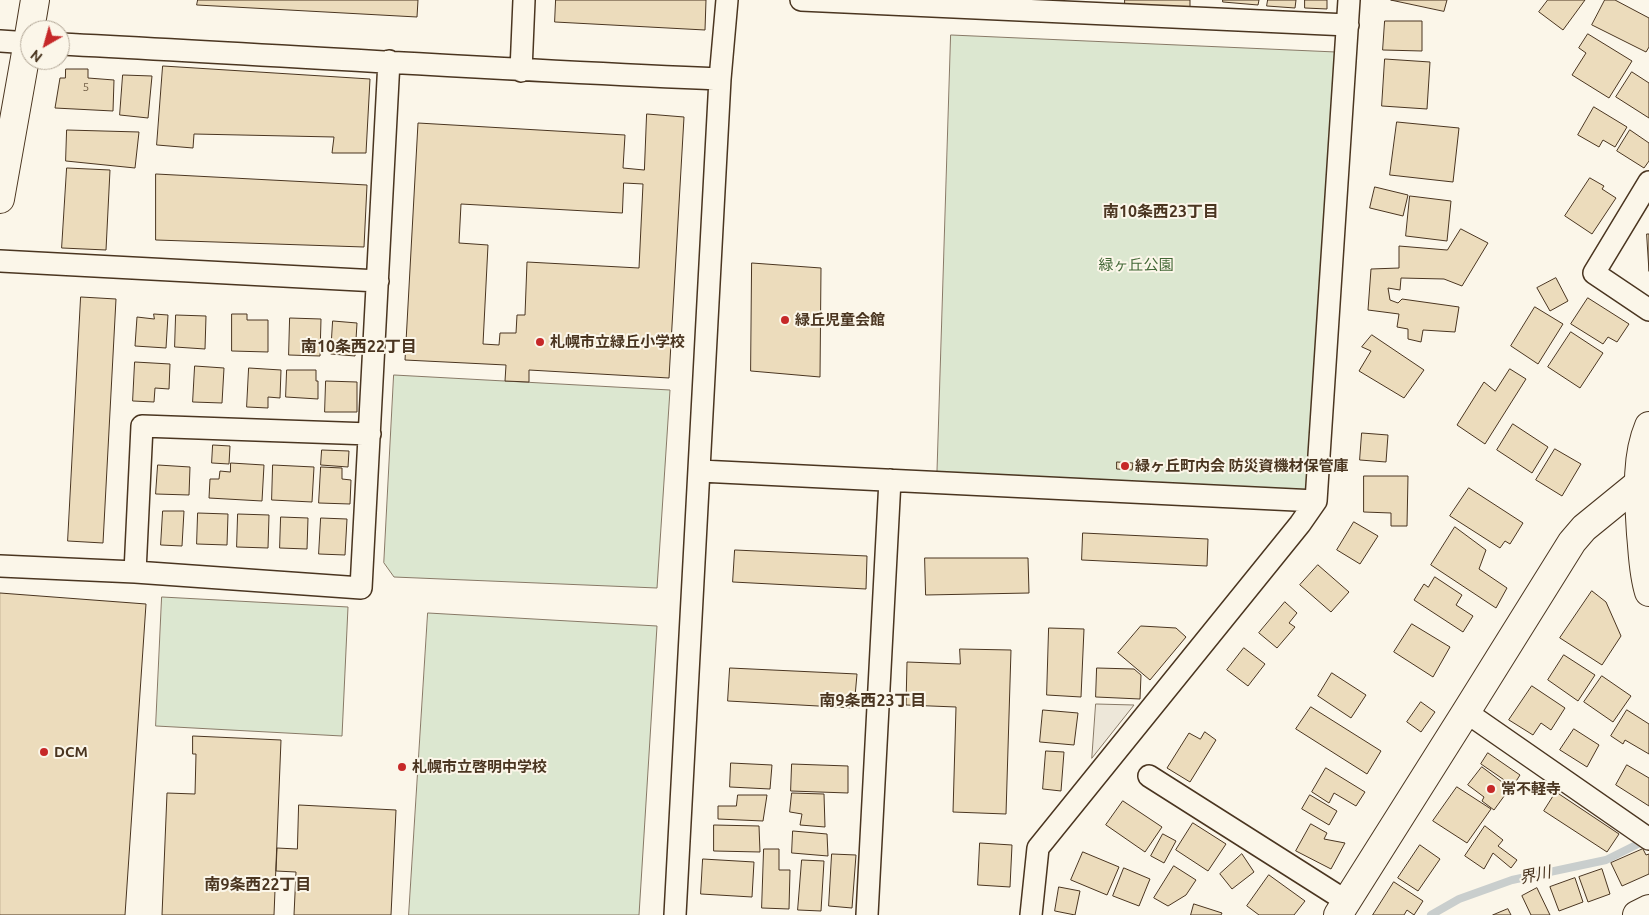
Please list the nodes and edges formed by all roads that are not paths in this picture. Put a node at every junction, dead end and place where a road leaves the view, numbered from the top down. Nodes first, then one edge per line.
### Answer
1 (35, 0) edge
2 (524, 0) edge
3 (727, 0) edge
4 (801, 0) edge
5 (1349, 0) edge
6 (32, 20) edge
7 (1348, 26) junction
8 (20, 38) edge
9 (0, 41) edge
10 (70, 45) edge
11 (389, 61) junction
12 (23, 70) edge
13 (521, 71) junction
14 (720, 79) junction
15 (1649, 182) edge
16 (0, 199) edge
17 (0, 262) edge
18 (378, 281) junction
19 (1649, 310) edge
20 (1649, 426) edge
21 (370, 434) junction
22 (700, 472) junction
23 (890, 480) junction
24 (1638, 484) junction
25 (1316, 501) junction
26 (0, 566) edge
27 (135, 572) junction
28 (1648, 584) edge
29 (1466, 712) junction
30 (1149, 776) dead end
31 (1649, 840) edge
32 (1342, 908) edge
33 (1649, 909) edge
34 (675, 915) edge
35 (866, 915) edge
36 (1031, 915) edge
37 (1637, 915) edge

1 - 6 street
2 - 13 street
3 - 14 street
4 - 7 street
5 - 7 street
7 - 25 street
8 - 9 street
10 - 11 street
11 - 13 street
11 - 18 street
12 - 16 street
13 - 14 street
14 - 22 street
15 - 19 street
17 - 18 street
18 - 21 street
20 - 24 street
21 - 27 street
21 - 27 street
22 - 23 street
22 - 34 street
23 - 25 street
23 - 35 street
24 - 28 street
24 - 29 street
25 - 36 street
26 - 27 street
29 - 31 street
29 - 32 street
30 - 32 street
33 - 37 street

